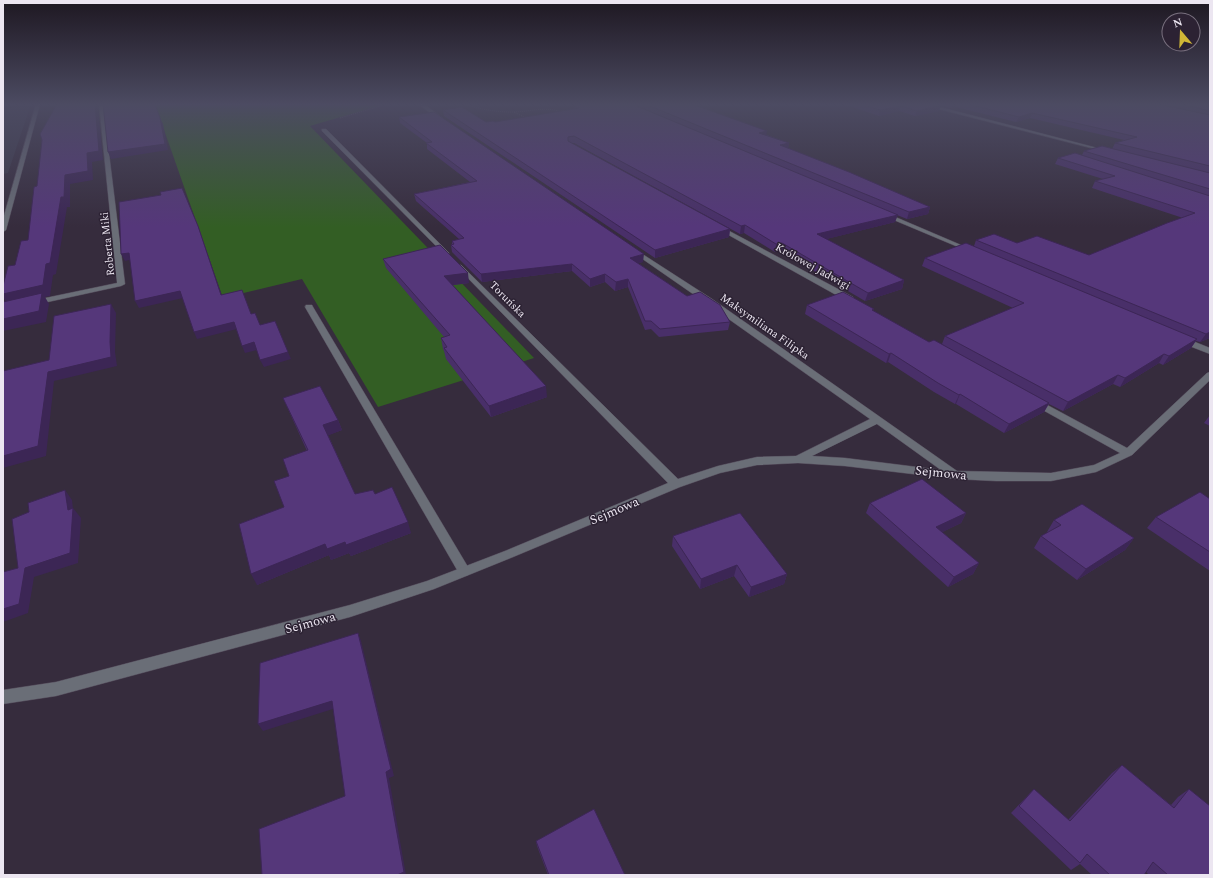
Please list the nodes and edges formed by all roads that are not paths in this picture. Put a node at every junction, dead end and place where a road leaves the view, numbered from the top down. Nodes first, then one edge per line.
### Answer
1 (27, 145) edge
2 (106, 145) edge
3 (339, 145) edge
4 (1082, 145) edge
5 (1110, 152) edge
6 (880, 212) edge
7 (710, 222) edge
8 (3, 230) edge
9 (624, 243) edge
10 (975, 252) edge
11 (856, 303) edge
12 (25, 305) edge
13 (309, 307) dead end
14 (1173, 336) edge
15 (1210, 351) edge
16 (1210, 375) edge
17 (1031, 399) edge
18 (878, 420) junction
19 (1128, 453) junction
20 (798, 459) junction
21 (955, 474) junction
22 (676, 484) junction
23 (464, 571) junction
24 (3, 697) edge

1 - 8 street
2 - 12 street, Roberta Miki
3 - 22 street, Toruńska
4 - 5 street
6 - 10 street
7 - 11 street, Królowej Jadwigi
9 - 18 street, Maksymiliana Filipka
13 - 23 street
14 - 15 street
16 - 19 street, Sejmowa
17 - 19 street
18 - 20 street
18 - 21 street, Maksymiliana Filipka
19 - 21 street, Sejmowa
20 - 21 street, Sejmowa
20 - 22 street, Sejmowa
22 - 23 street, Sejmowa
23 - 24 street, Sejmowa

